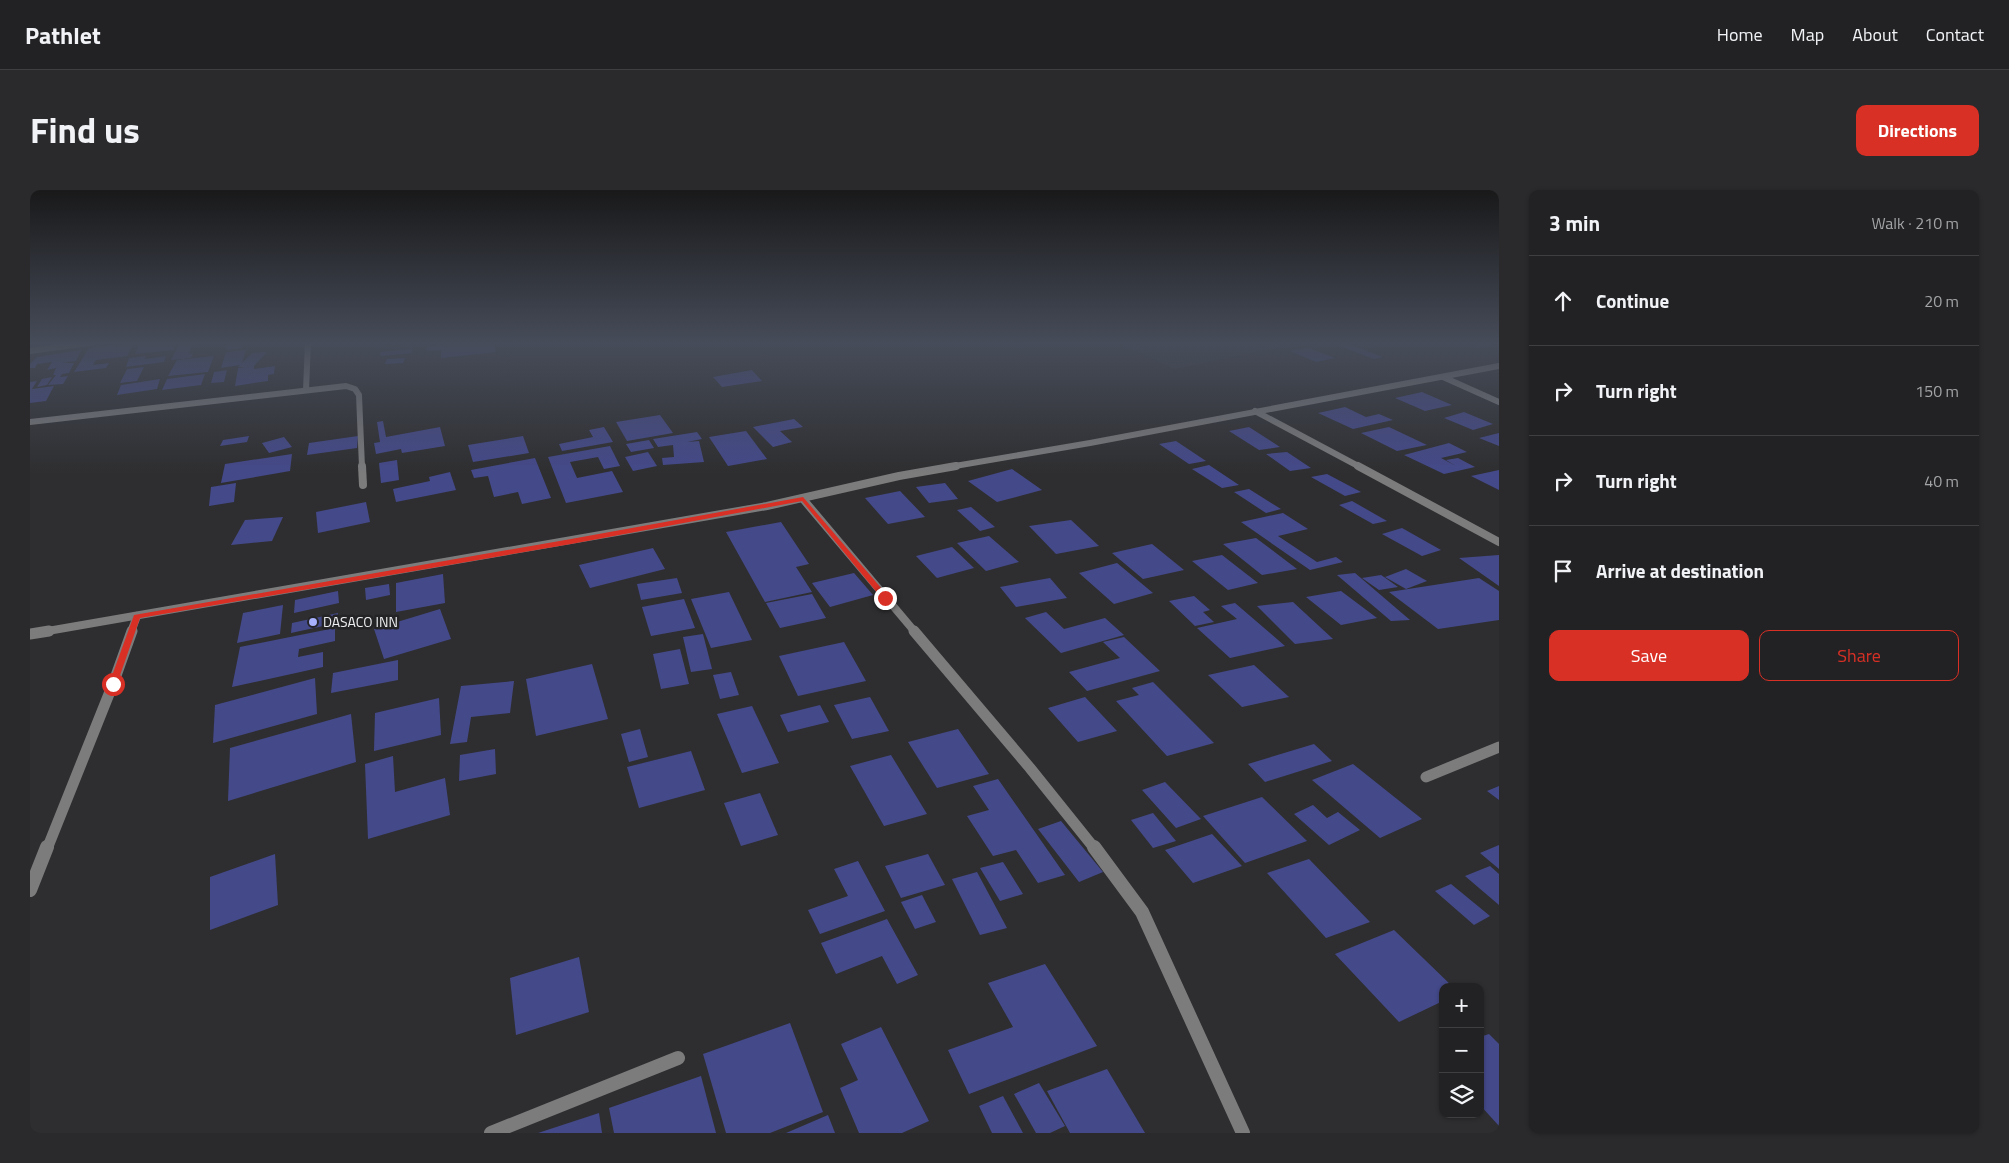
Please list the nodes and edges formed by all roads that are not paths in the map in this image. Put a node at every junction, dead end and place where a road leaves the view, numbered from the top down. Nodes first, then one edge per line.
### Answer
1 (306, 386) edge
2 (346, 386) edge
3 (346, 386) edge
4 (1392, 386) edge
5 (1463, 386) edge
6 (306, 390) junction
7 (1499, 402) edge
8 (1255, 411) junction
9 (30, 422) edge
10 (362, 485) dead end
11 (803, 499) junction
12 (1499, 542) edge
13 (137, 616) junction
14 (30, 634) edge
15 (1499, 747) edge
16 (1426, 777) dead end
17 (30, 890) edge
18 (678, 1058) dead end
19 (491, 1133) edge
20 (1244, 1133) edge

1 - 6 street
2 - 10 street
3 - 6 street
4 - 8 street
5 - 7 street
6 - 9 street
8 - 11 street
8 - 12 street
11 - 13 street
11 - 20 street
13 - 14 street
13 - 17 street
15 - 16 street
18 - 19 street

